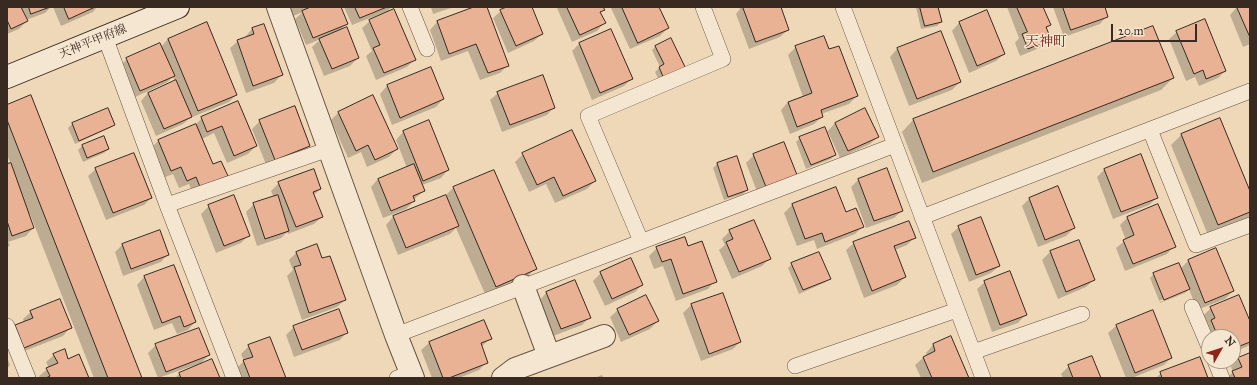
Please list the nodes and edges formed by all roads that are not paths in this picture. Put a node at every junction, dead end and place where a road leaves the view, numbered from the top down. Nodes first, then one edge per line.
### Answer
1 (178, 7) edge
2 (278, 7) edge
3 (410, 7) edge
4 (703, 7) edge
5 (843, 7) edge
6 (105, 37) junction
7 (427, 49) dead end
8 (9, 72) edge
9 (1250, 91) edge
10 (1150, 130) junction
11 (895, 145) junction
12 (329, 149) junction
13 (167, 205) junction
14 (922, 217) junction
15 (1250, 225) edge
16 (641, 241) junction
17 (523, 286) junction
18 (1192, 307) dead end
19 (957, 310) junction
20 (1082, 314) dead end
21 (7, 326) edge
22 (1201, 329) edge
23 (396, 335) junction
24 (604, 336) dead end
25 (973, 352) junction
26 (549, 356) junction
27 (795, 366) dead end
28 (407, 376) edge
29 (28, 378) edge
30 (234, 378) edge
31 (503, 378) edge
32 (983, 378) edge

1 - 6 street, 天神平甲府線
2 - 12 street
3 - 7 lane
4 - 16 lane
5 - 11 lane
6 - 8 street, 天神平甲府線
6 - 13 lane
9 - 10 lane
10 - 14 lane
10 - 15 lane
11 - 14 lane
11 - 16 lane
12 - 13 lane
12 - 23 street
13 - 30 lane
14 - 19 lane
16 - 17 lane
17 - 23 lane
17 - 26 street
18 - 22 lane
19 - 25 lane
19 - 27 lane
20 - 25 lane
21 - 29 lane
23 - 28 street
24 - 26 street
25 - 32 lane
26 - 31 street

